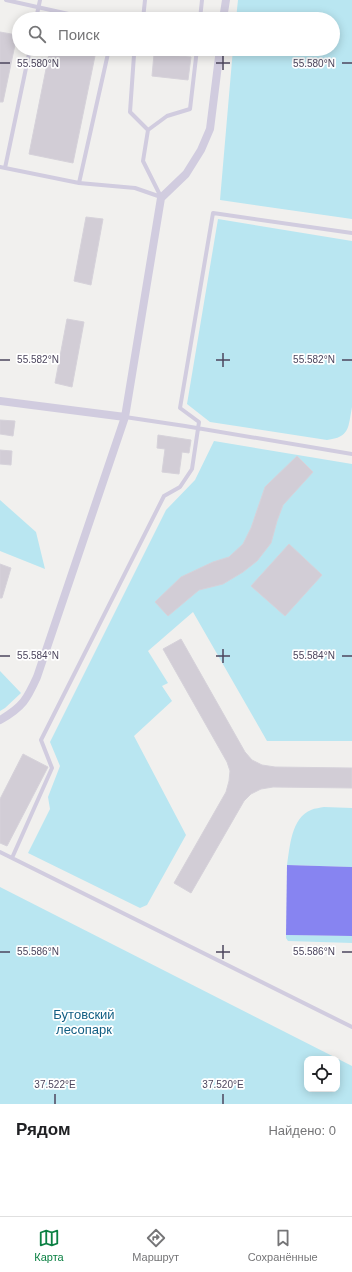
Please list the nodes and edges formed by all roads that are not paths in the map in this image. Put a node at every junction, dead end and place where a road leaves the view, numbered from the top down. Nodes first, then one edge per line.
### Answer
1 (6, 0) edge
2 (40, 0) edge
3 (145, 0) edge
4 (202, 0) edge
5 (226, 0) edge
6 (38, 7) junction
7 (37, 12) edge
8 (60, 12) edge
9 (144, 12) edge
10 (201, 12) edge
11 (224, 12) edge
12 (29, 56) edge
13 (106, 56) edge
14 (134, 56) edge
15 (196, 56) edge
16 (219, 56) edge
17 (148, 130) junction
18 (0, 167) edge
19 (5, 168) junction
20 (79, 183) junction
21 (161, 198) junction
22 (352, 233) edge
23 (0, 401) edge
24 (124, 417) junction
25 (198, 428) junction
26 (352, 454) edge
27 (0, 720) edge
28 (0, 852) edge
29 (12, 858) junction
30 (352, 1027) edge

1 - 6 lane
2 - 6 lane
3 - 9 lane
4 - 10 lane
5 - 11 street
6 - 7 lane
6 - 8 lane
12 - 19 lane
13 - 20 lane
14 - 17 lane
15 - 17 lane
16 - 21 street
17 - 21 lane
18 - 19 lane
19 - 20 lane
20 - 21 lane
21 - 24 street
22 - 25 lane
23 - 24 street
24 - 25 lane
24 - 27 street
25 - 26 lane
25 - 29 lane
28 - 29 lane
29 - 30 lane

